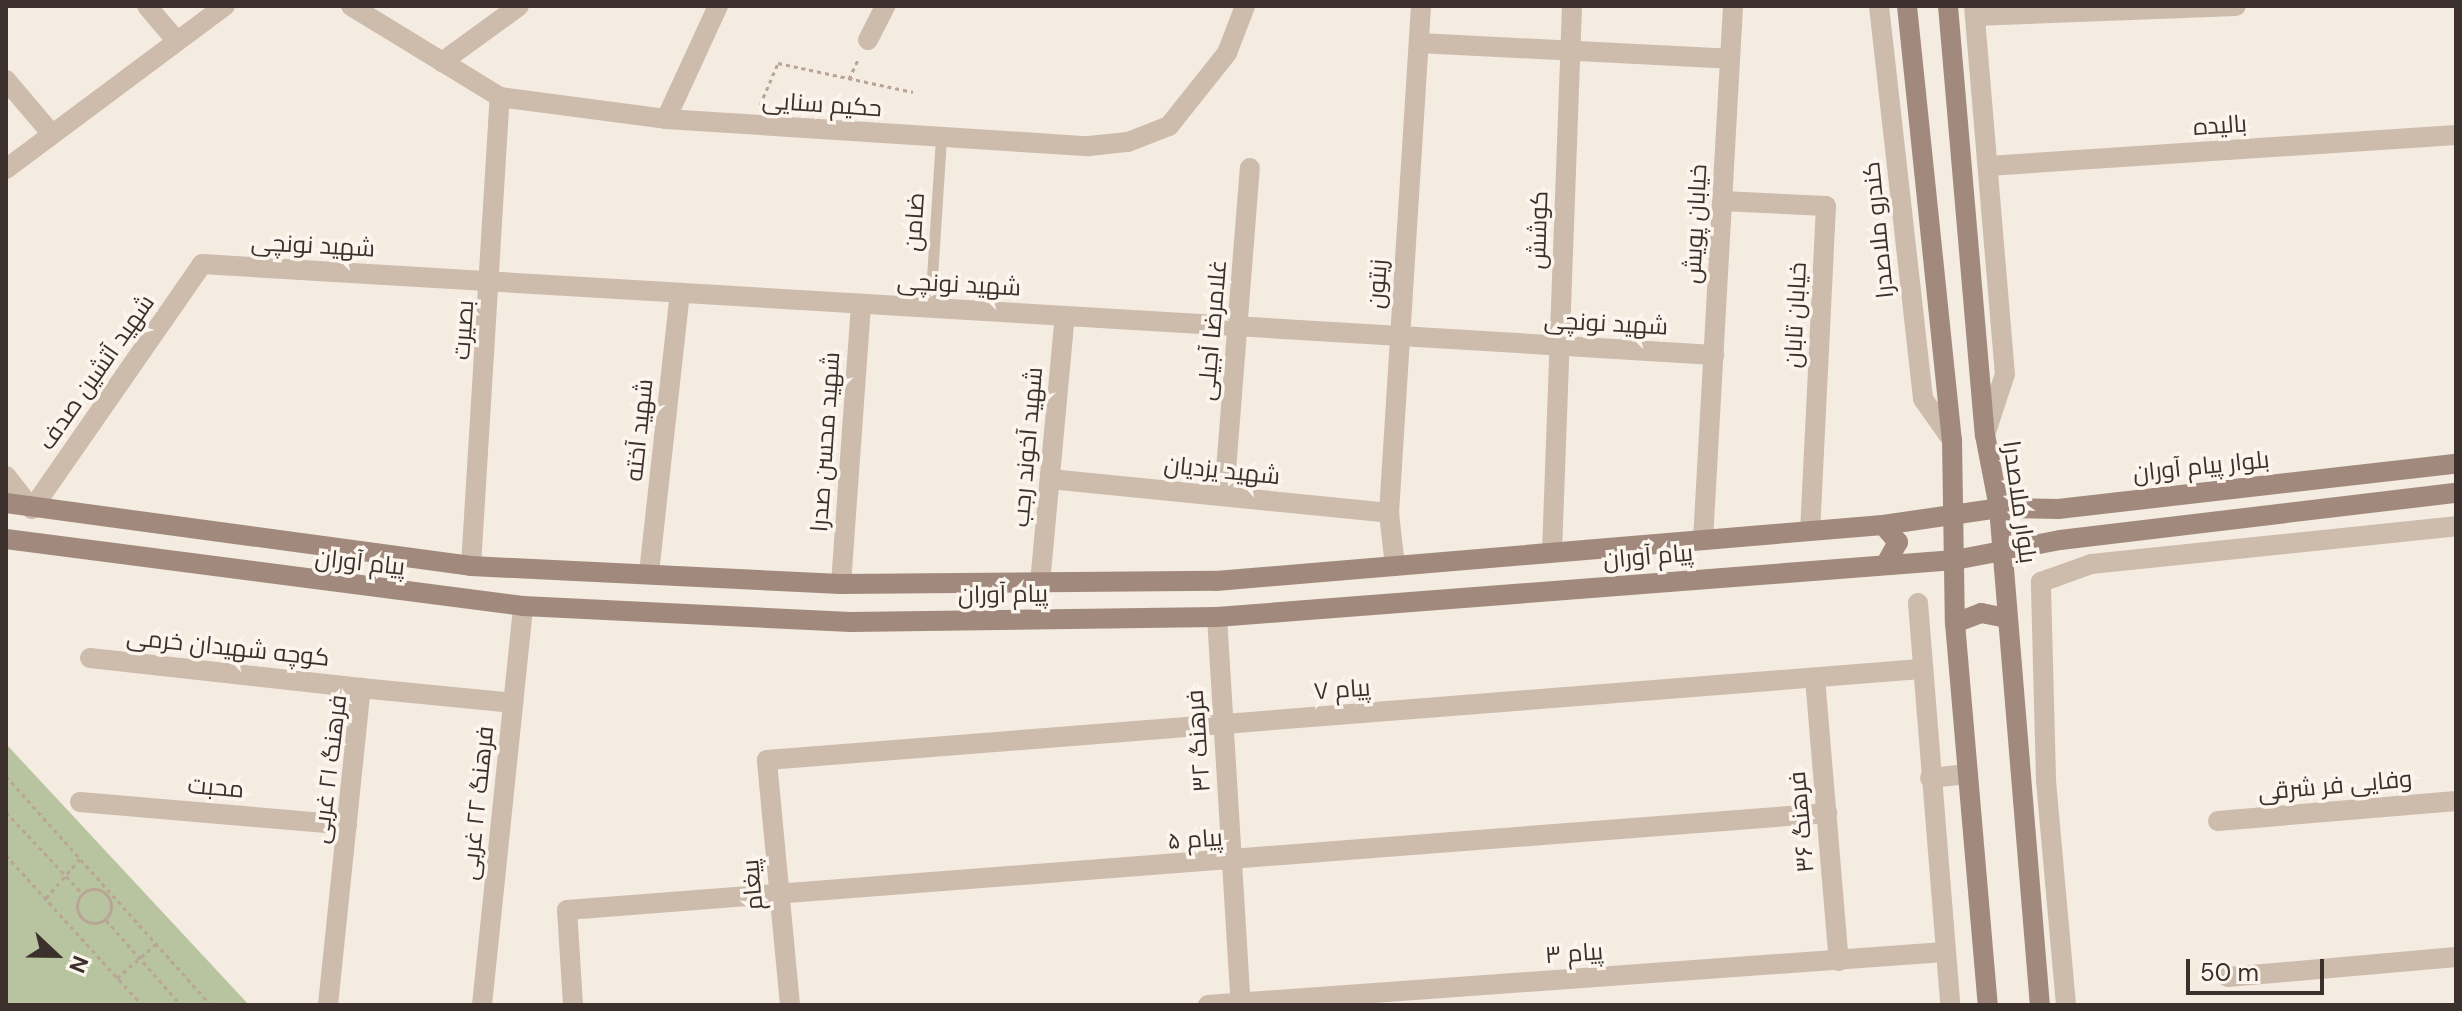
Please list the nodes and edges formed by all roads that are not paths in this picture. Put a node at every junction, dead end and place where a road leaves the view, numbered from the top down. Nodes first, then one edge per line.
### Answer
1 (147, 6) edge
2 (225, 6) edge
3 (351, 6) edge
4 (519, 6) edge
5 (718, 6) edge
6 (885, 6) edge
7 (1245, 6) edge
8 (1421, 6) edge
9 (1572, 6) edge
10 (1733, 6) edge
11 (1879, 6) edge
12 (1907, 6) edge
13 (1948, 6) edge
14 (2236, 6) edge
15 (1975, 11) edge
16 (175, 39) junction
17 (868, 40) road end
18 (1419, 43) junction
19 (1570, 51) junction
20 (1730, 59) junction
21 (442, 62) junction
22 (6, 80) edge
23 (500, 97) junction
24 (666, 119) junction
25 (51, 133) junction
26 (2456, 135) edge
27 (941, 139) junction
28 (1988, 166) junction
29 (1250, 168) dead end
30 (6, 169) edge
31 (1722, 201) junction
32 (202, 264) joint
33 (492, 282) junction
34 (680, 293) junction
35 (861, 304) junction
36 (930, 308) junction
37 (1065, 316) junction
38 (1240, 327) junction
39 (1400, 336) junction
40 (1559, 346) junction
41 (1714, 355) junction
42 (1985, 435) junction
43 (1952, 440) junction
44 (2456, 464) edge
45 (6, 476) edge
46 (1050, 479) junction
47 (2456, 493) edge
48 (1224, 496) junction
49 (6, 503) edge
50 (1999, 508) junction
51 (32, 509) junction
52 (2058, 509) junction
53 (1389, 513) junction
54 (1952, 513) junction
55 (1883, 525) junction
56 (2456, 526) edge
57 (1810, 531) junction
58 (6, 539) edge
59 (1703, 540) junction
60 (2060, 540) junction
61 (1552, 552) junction
62 (2003, 555) junction
63 (1955, 560) junction
64 (1887, 562) junction
65 (471, 566) junction
66 (1395, 566) junction
67 (649, 573) junction
68 (752, 579) junction
69 (1040, 583) junction
70 (841, 584) junction
71 (1918, 603) dead end
72 (523, 606) junction
73 (750, 616) junction
74 (1217, 617) junction
75 (2006, 618) junction
76 (1955, 623) junction
77 (90, 658) dead end
78 (1920, 669) junction
79 (1815, 678) junction
80 (361, 688) junction
81 (513, 703) junction
82 (1223, 724) junction
83 (2016, 728) junction
84 (767, 760) joint
85 (1968, 774) junction
86 (1930, 778) junction
87 (2046, 779) junction
88 (2456, 801) edge
89 (80, 802) dead end
90 (1827, 813) junction
91 (2218, 821) dead end
92 (347, 825) junction
93 (1232, 862) junction
94 (779, 895) junction
95 (1944, 952) junction
96 (2456, 957) edge
97 (1839, 961) junction
98 (2228, 977) dead end
99 (1474, 996) edge
100 (1241, 1004) edge
101 (328, 1005) edge
102 (482, 1005) edge
103 (573, 1005) edge
104 (790, 1005) edge
105 (1208, 1005) edge
106 (1950, 1005) edge
107 (1988, 1005) edge
108 (2040, 1005) edge
109 (2066, 1005) edge

1 - 16 street
2 - 16 street
3 - 21 street, حکیم سنایی
4 - 21 street
5 - 24 street
6 - 17 street
7 - 27 street, حکیم سنایی
8 - 18 street, زیتون
9 - 19 street, کوشش
10 - 20 street, خیابان پویش
11 - 43 street, کندرو ملاصدرا
12 - 43 main road
13 - 42 main road, بلوار ملاصدرا
14 - 15 street
15 - 28 street
16 - 25 street
18 - 19 street
18 - 39 street, زیتون
19 - 20 street
19 - 40 street, کوشش
20 - 31 street, خیابان پویش
21 - 23 street, حکیم سنایی
22 - 25 street
23 - 24 street, حکیم سنایی
23 - 33 street, بصیرت
24 - 27 street, حکیم سنایی
25 - 30 street
26 - 28 street, بالیده
27 - 36 lane, ضامن
28 - 42 street
29 - 38 street, غلامرضا آجیلی
31 - 41 street, خیابان پویش
31 - 57 street, خیابان تابان
32 - 33 street, شهید نونچی
32 - 51 street, شهید آتشین صدف
33 - 34 street, شهید نونچی
33 - 65 street, بصیرت
34 - 35 street, شهید نونچی
34 - 67 street, شهید آخته
35 - 36 street, شهید نونچی
35 - 70 street, شهید محسن صدرا
36 - 37 street, شهید نونچی
37 - 38 street, شهید نونچی
37 - 46 street, شهید آخوند رجب
38 - 39 street, شهید نونچی
38 - 48 street, غلامرضا آجیلی
39 - 40 street, شهید نونچی
39 - 53 street, زیتون
40 - 41 street, شهید نونچی
40 - 61 street, کوشش
41 - 59 street, خیابان پویش
42 - 43 main road
42 - 50 main road, بلوار ملاصدرا
43 - 54 main road
44 - 52 main road, بلوار پیام آوران
45 - 51 street
46 - 48 street, شهید یزدیان
46 - 69 street, شهید آخوند رجب
47 - 60 main road
48 - 53 street, شهید یزدیان
49 - 51 main road, پیام آوران
50 - 52 main road, بلوار پیام آوران
50 - 54 main road, بلوار پیام آوران
50 - 62 main road, بلوار ملاصدرا
51 - 65 main road, پیام آوران
52 - 60 main road
53 - 66 street, زیتون
54 - 55 main road, پیام آوران
54 - 63 main road
55 - 57 main road, پیام آوران
55 - 64 main road
56 - 87 street
57 - 59 main road, پیام آوران
58 - 72 main road, پیام آوران
59 - 61 main road, پیام آوران
60 - 62 main road
61 - 66 main road, پیام آوران
62 - 63 main road, پیام آوران
62 - 75 main road, بلوار ملاصدرا
63 - 64 main road, پیام آوران
63 - 76 main road
64 - 74 main road, پیام آوران
65 - 67 main road, پیام آوران
66 - 69 main road, پیام آوران
67 - 68 main road, پیام آوران
68 - 70 main road, پیام آوران
68 - 73 main road
69 - 70 main road, پیام آوران
71 - 78 street
72 - 73 main road, پیام آوران
72 - 81 street, فرهنگ ۲۲ غربی
73 - 74 main road, پیام آوران
74 - 82 street, فرهنگ ۳۲
75 - 76 main road
75 - 83 main road, بلوار ملاصدرا
76 - 85 main road
77 - 80 street, کوچه شهیدان خرمی
78 - 79 street, پیام ۷
78 - 86 street
79 - 82 street, پیام ۷
79 - 90 street, فرهنگ ۳۶
80 - 81 street, فرهنگ ۲۱ غربی
80 - 92 street, فرهنگ ۲۱ غربی
81 - 102 street, فرهنگ ۲۲ غربی
82 - 84 street, پیام ۷
82 - 93 street, فرهنگ ۳۲
83 - 87 street
83 - 108 main road, بلوار ملاصدرا
84 - 94 street, پیغام
85 - 86 street
85 - 107 main road
86 - 95 street
87 - 109 street
88 - 91 street, وفایی فر شرقی
89 - 92 street, محبت
90 - 93 street, پیام ۵
90 - 97 street, فرهنگ ۳۶
92 - 101 street, فرهنگ ۲۱ غربی
93 - 94 street, پیام ۵
93 - 100 street, فرهنگ ۳۲
94 - 103 street, پیام ۵
94 - 104 street, پیغام
95 - 97 street, پیام ۳
95 - 106 street
96 - 98 street
97 - 99 street, پیام ۳
99 - 100 street, پیام ۳
100 - 105 street, پیام ۳

